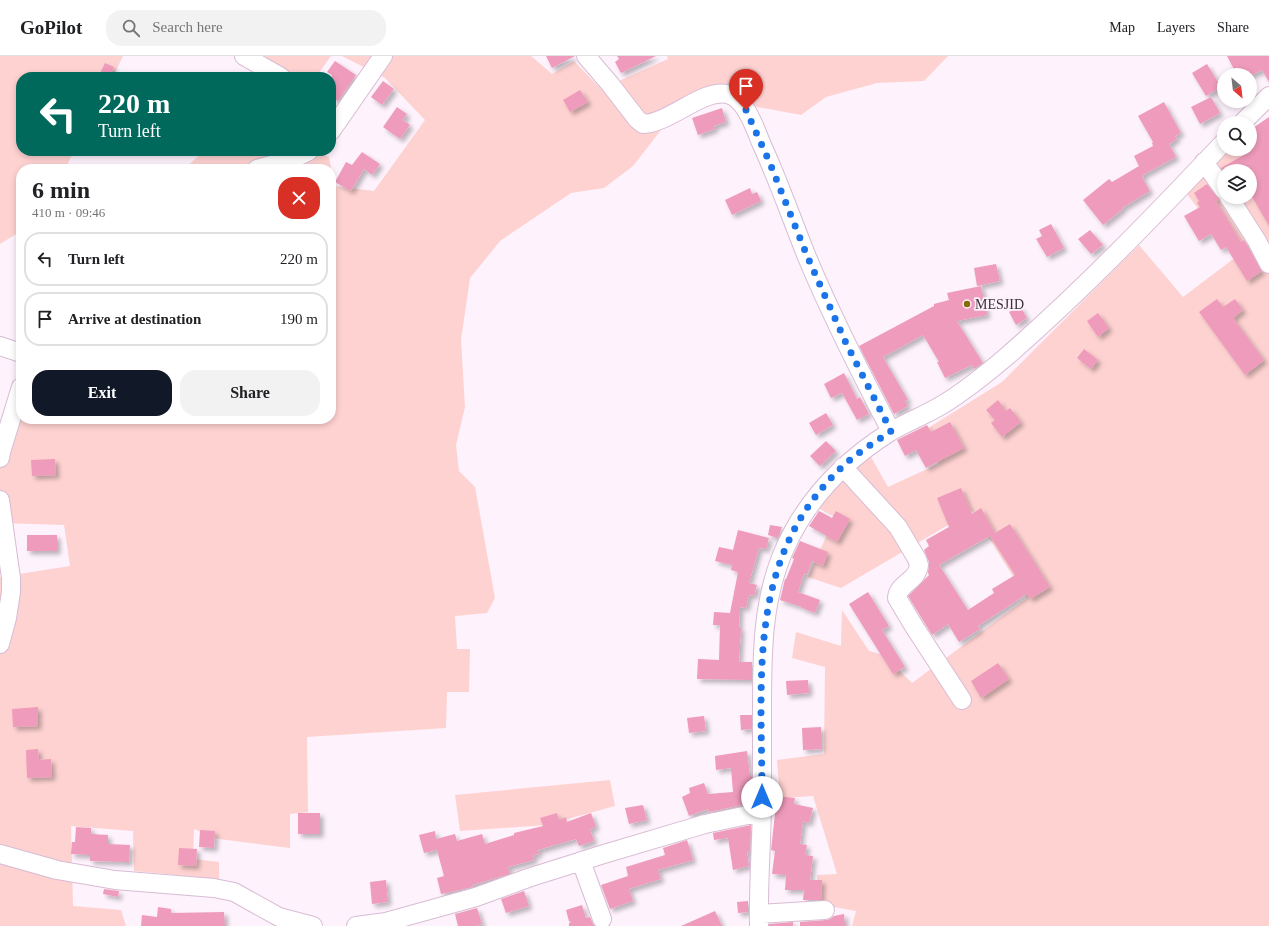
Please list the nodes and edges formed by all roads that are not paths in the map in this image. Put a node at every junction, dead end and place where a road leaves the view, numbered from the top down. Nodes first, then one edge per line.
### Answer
1 (244, 56) edge
2 (383, 56) edge
3 (586, 56) edge
4 (272, 72) edge
5 (1269, 96) edge
6 (338, 109) edge
7 (1249, 116) edge
8 (1217, 149) edge
9 (298, 156) edge
10 (1204, 162) junction
11 (275, 164) edge
12 (1217, 180) edge
13 (1233, 204) edge
14 (1269, 264) edge
15 (0, 346) edge
16 (16, 351) edge
17 (16, 403) edge
18 (891, 431) junction
19 (0, 458) edge
20 (843, 467) junction
21 (0, 500) edge
22 (0, 644) edge
23 (962, 700) dead end
24 (762, 812) junction
25 (0, 854) edge
26 (581, 861) junction
27 (826, 910) dead end
28 (602, 919) dead end
29 (759, 920) edge
30 (313, 926) edge
31 (356, 926) edge

1 - 4 street
2 - 6 street
3 - 18 street
5 - 7 street
8 - 10 street
9 - 11 street
10 - 12 street
10 - 18 street
13 - 14 street
15 - 16 street
17 - 19 street
18 - 20 street
20 - 23 street
20 - 24 street
21 - 22 street
24 - 26 street
24 - 29 street
25 - 30 street
26 - 28 street
26 - 31 street
27 - 29 street

